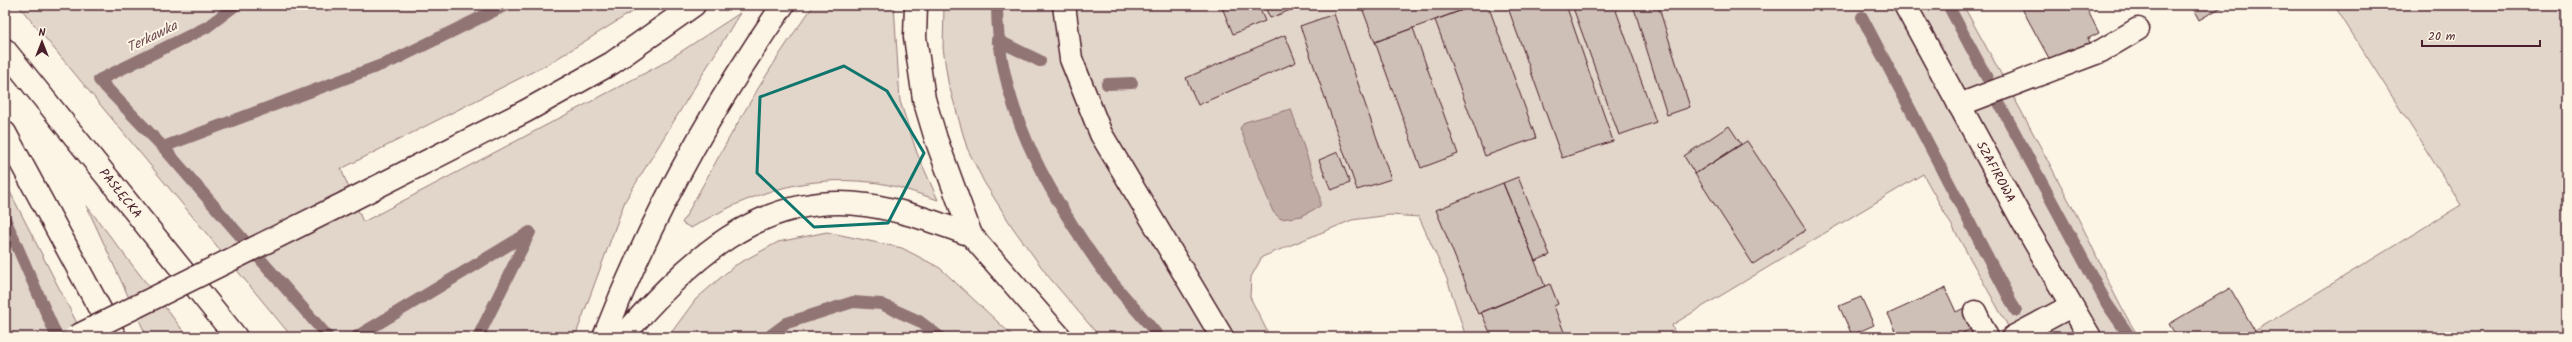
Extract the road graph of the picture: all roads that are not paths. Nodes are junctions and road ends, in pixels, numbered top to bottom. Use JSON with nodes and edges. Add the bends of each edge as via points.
{"nodes":[{"id":1,"x":694,"y":5,"type":"edge"},
{"id":2,"x":783,"y":5,"type":"edge"},
{"id":3,"x":916,"y":5,"type":"edge"},
{"id":4,"x":1064,"y":5,"type":"edge"},
{"id":5,"x":1905,"y":5,"type":"edge"},
{"id":6,"x":2138,"y":29,"type":"dead end"},
{"id":7,"x":5,"y":50,"type":"edge"},
{"id":8,"x":1959,"y":105,"type":"junction"},
{"id":9,"x":5,"y":133,"type":"edge"},
{"id":10,"x":972,"y":235,"type":"junction"},
{"id":11,"x":2071,"y":306,"type":"junction"},
{"id":12,"x":1975,"y":312,"type":"dead end"},
{"id":13,"x":75,"y":337,"type":"edge"},
{"id":14,"x":116,"y":337,"type":"edge"},
{"id":15,"x":236,"y":337,"type":"edge"},
{"id":16,"x":604,"y":337,"type":"edge"},
{"id":17,"x":622,"y":337,"type":"edge"},
{"id":18,"x":1060,"y":337,"type":"edge"},
{"id":19,"x":1222,"y":337,"type":"edge"},
{"id":20,"x":1987,"y":337,"type":"edge"},
{"id":21,"x":2013,"y":337,"type":"edge"},
{"id":22,"x":2090,"y":337,"type":"edge"}],
"edges":[{"from":1,"to":13,"type":"main road","bridge":true,"via":[[612,63],[526,111]]},
{"from":2,"to":16,"type":"main road","via":[[738,70],[679,174],[638,255]]},
{"from":3,"to":10,"type":"main road","via":[[915,37],[924,99]]},
{"from":4,"to":19,"type":"main road","via":[[1071,59],[1102,134]]},
{"from":5,"to":8,"type":"main road","name":"SZAFIROWA"},
{"from":6,"to":8,"type":"main road","via":[[2101,51]]},
{"from":7,"to":15,"type":"main road","name":"PASŁĘCKA"},
{"from":8,"to":11,"type":"main road","name":"SZAFIROWA"},
{"from":9,"to":14,"type":"main road"},
{"from":10,"to":17,"type":"main road","via":[[911,214],[865,205],[799,206],[750,224],[725,238],[685,271]]},
{"from":10,"to":18,"type":"main road"},
{"from":11,"to":21,"type":"main road"},
{"from":11,"to":22,"type":"main road","name":"SZAFIROWA"},
{"from":12,"to":20,"type":"main road"}]}
